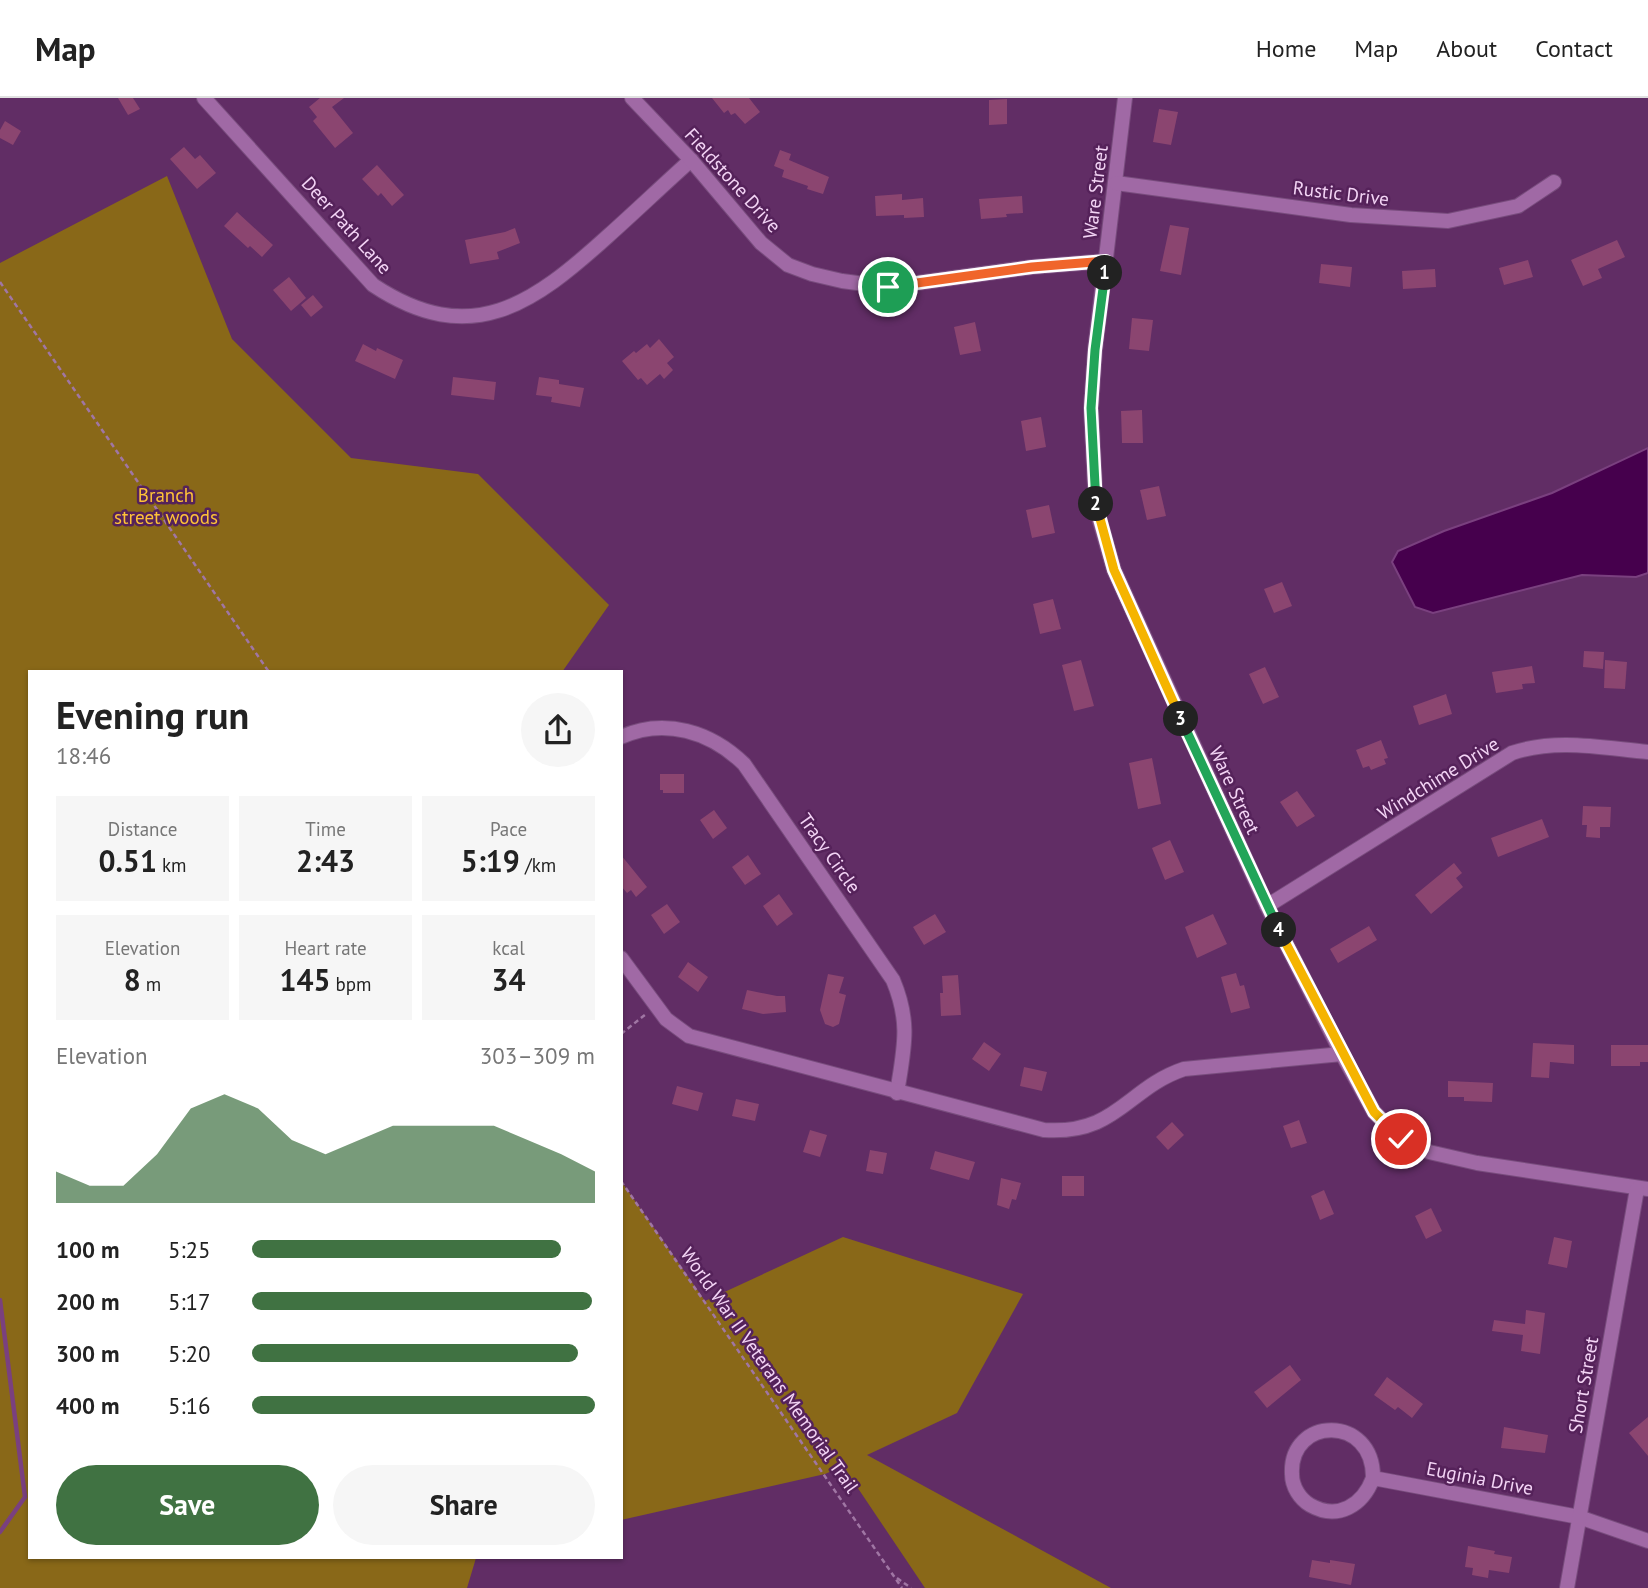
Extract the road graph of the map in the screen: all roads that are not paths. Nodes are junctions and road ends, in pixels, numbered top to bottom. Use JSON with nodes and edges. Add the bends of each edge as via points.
{"nodes":[{"id":1,"x":204,"y":98,"type":"edge"},
{"id":2,"x":632,"y":98,"type":"edge"},
{"id":3,"x":1125,"y":98,"type":"edge"},
{"id":4,"x":691,"y":160,"type":"junction"},
{"id":5,"x":1554,"y":182,"type":"dead end"},
{"id":6,"x":1116,"y":183,"type":"junction"},
{"id":7,"x":1106,"y":261,"type":"junction"},
{"id":8,"x":623,"y":736,"type":"edge"},
{"id":9,"x":1648,"y":751,"type":"edge"},
{"id":10,"x":1268,"y":906,"type":"junction"},
{"id":11,"x":623,"y":961,"type":"edge"},
{"id":12,"x":1342,"y":1054,"type":"junction"},
{"id":13,"x":897,"y":1093,"type":"junction"},
{"id":14,"x":1642,"y":1189,"type":"edge"},
{"id":15,"x":1373,"y":1478,"type":"junction"},
{"id":16,"x":1580,"y":1517,"type":"junction"},
{"id":17,"x":1648,"y":1541,"type":"edge"},
{"id":18,"x":1567,"y":1588,"type":"edge"}],
"edges":[{"from":1,"to":4,"type":"street","name":"Deer Path Lane","via":[[373,285],[395,300],[436,314],[496,313],[547,288]]},
{"from":2,"to":4,"type":"street","name":"Fieldstone Drive"},
{"from":3,"to":6,"type":"street","name":"Ware Street"},
{"from":4,"to":7,"type":"street","name":"Fieldstone Drive","via":[[761,243],[788,265],[821,276],[888,287]]},
{"from":5,"to":6,"type":"street","name":"Rustic Drive","via":[[1518,206],[1448,220],[1351,215]]},
{"from":6,"to":7,"type":"street","name":"Ware Street"},
{"from":7,"to":10,"type":"street","name":"Ware Street","via":[[1091,408],[1096,507],[1114,570]]},
{"from":8,"to":13,"type":"street","name":"Tracy Circle","via":[[654,728],[690,731],[722,745],[748,770],[893,980],[903,1002],[906,1026]]},
{"from":9,"to":10,"type":"street","name":"Windchime Drive","via":[[1557,745],[1512,753]]},
{"from":10,"to":12,"type":"street","name":"Ware Street"},
{"from":11,"to":13,"type":"street","via":[[676,1028],[704,1041]]},
{"from":12,"to":13,"type":"street","via":[[1184,1069],[1161,1079],[1105,1119],[1076,1130],[1028,1128]]},
{"from":12,"to":14,"type":"street","name":"Ware Street","via":[[1374,1112],[1401,1139],[1429,1152]]},
{"from":14,"to":16,"type":"street","name":"Short Street"},
{"from":15,"to":15,"type":"street","via":[[1370,1452],[1351,1434],[1339,1430],[1313,1434],[1295,1452],[1291,1465],[1297,1492],[1306,1503],[1326,1511],[1347,1510],[1359,1502]]},
{"from":15,"to":16,"type":"street","name":"Euginia Drive"},
{"from":16,"to":17,"type":"street","name":"Euginia Drive"},
{"from":16,"to":18,"type":"street","name":"Short Street"}]}
